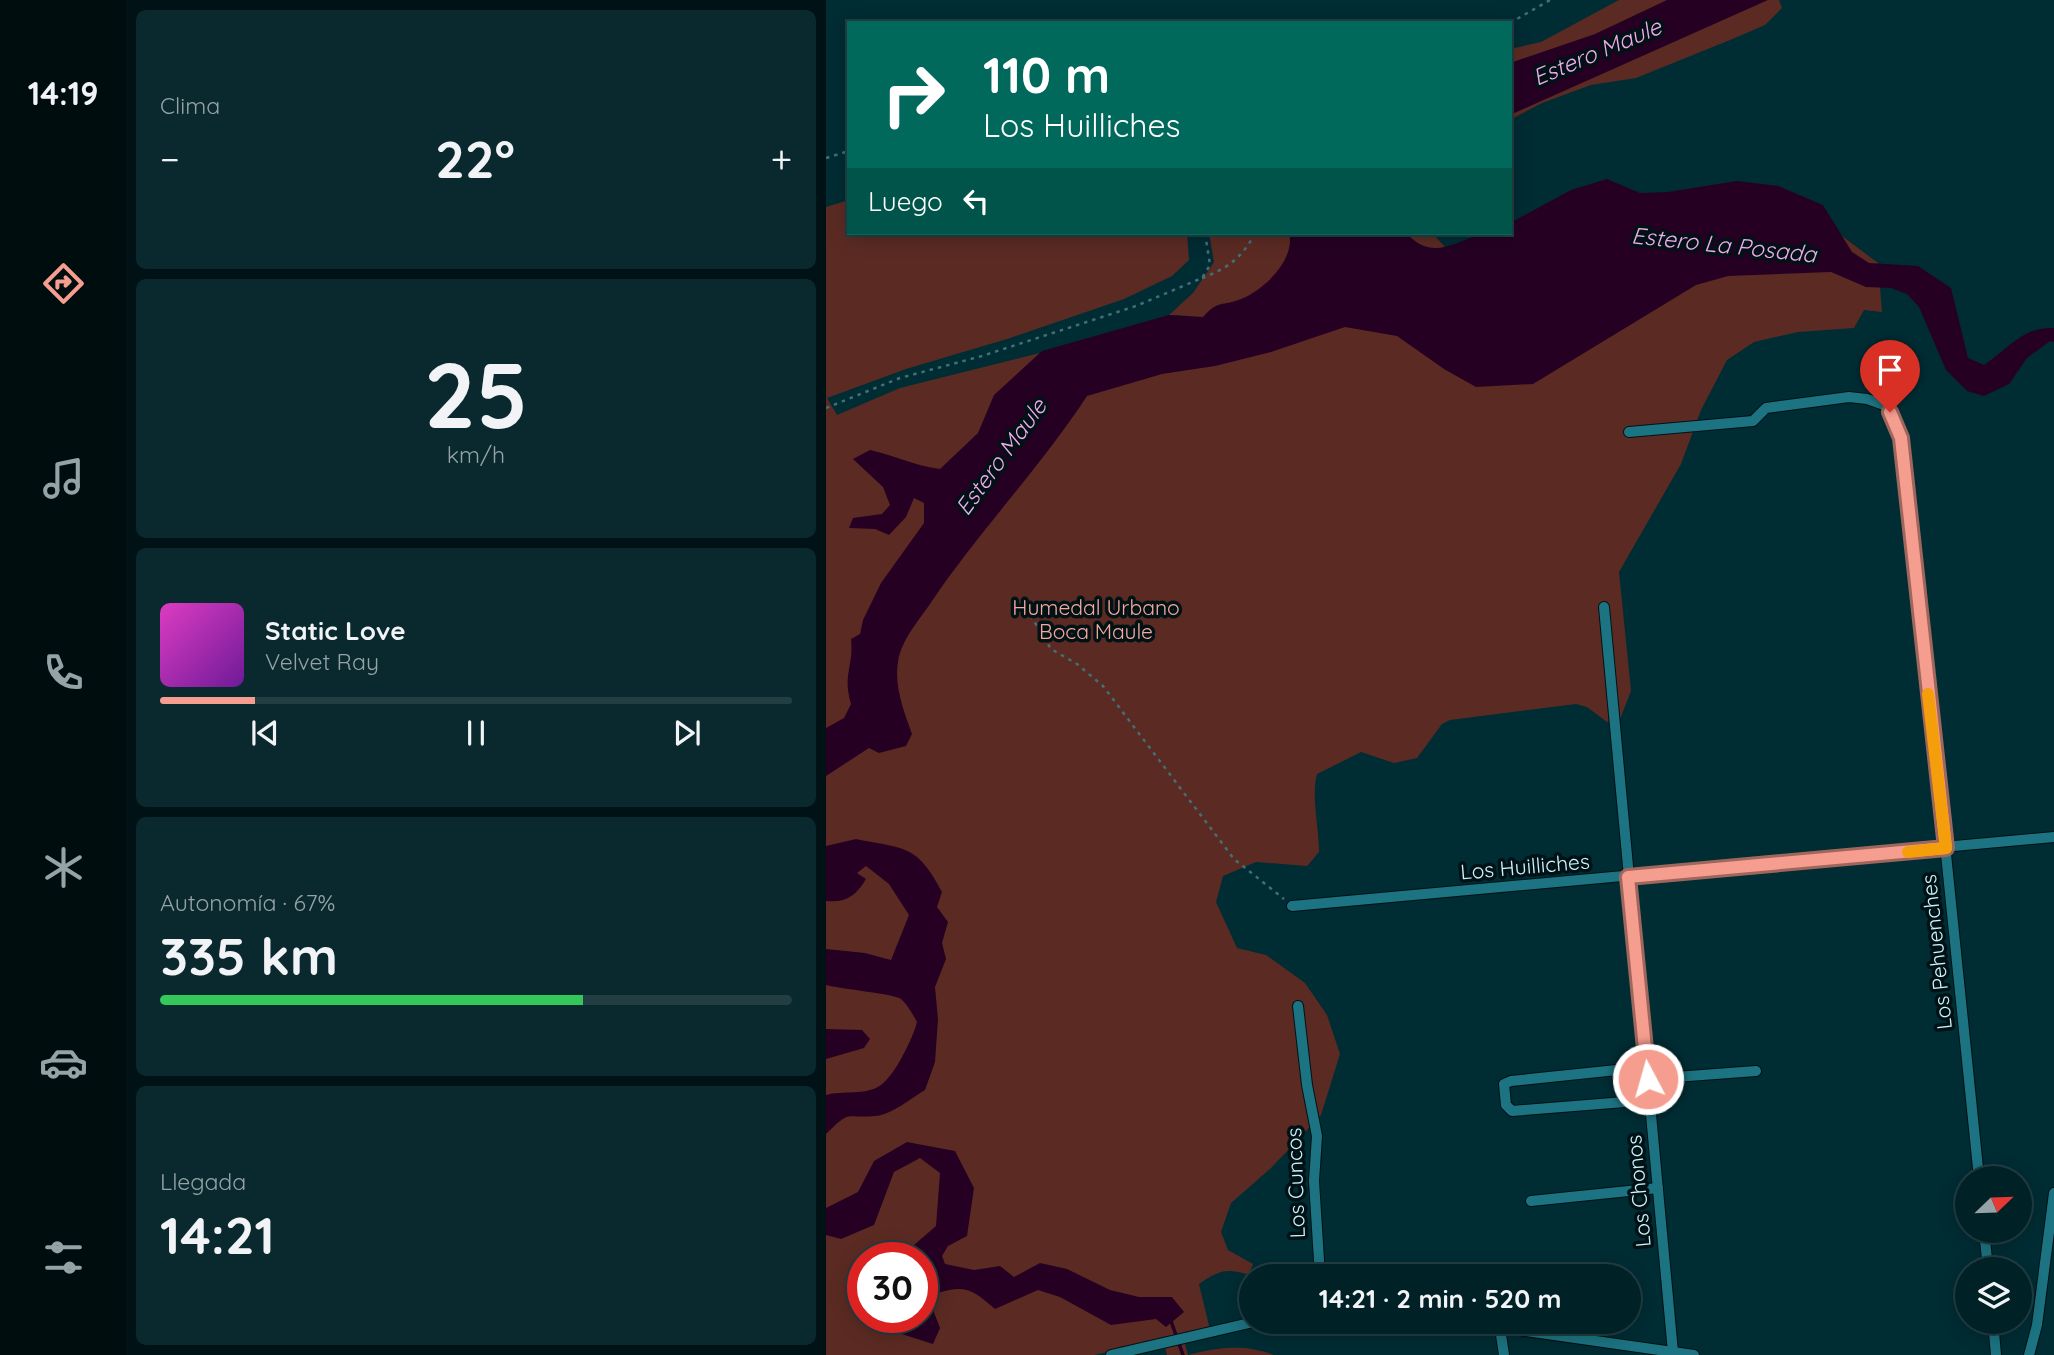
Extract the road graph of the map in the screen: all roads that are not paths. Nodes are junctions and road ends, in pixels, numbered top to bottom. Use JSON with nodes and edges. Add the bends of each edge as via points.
{"nodes":[{"id":1,"x":1629,"y":432,"type":"dead end"},
{"id":2,"x":1604,"y":607,"type":"dead end"},
{"id":3,"x":2054,"y":837,"type":"edge"},
{"id":4,"x":1946,"y":848,"type":"junction"},
{"id":5,"x":1628,"y":877,"type":"junction"},
{"id":6,"x":1292,"y":905,"type":"road end"},
{"id":7,"x":1298,"y":1006,"type":"dead end"},
{"id":8,"x":1756,"y":1071,"type":"dead end"},
{"id":9,"x":1647,"y":1073,"type":"junction"},
{"id":10,"x":1650,"y":1100,"type":"junction"},
{"id":11,"x":1978,"y":1166,"type":"edge"},
{"id":12,"x":1658,"y":1188,"type":"junction"},
{"id":13,"x":2054,"y":1193,"type":"edge"},
{"id":14,"x":1531,"y":1200,"type":"dead end"},
{"id":15,"x":1319,"y":1264,"type":"edge"},
{"id":16,"x":1239,"y":1325,"type":"edge"},
{"id":17,"x":1501,"y":1334,"type":"edge"},
{"id":18,"x":1543,"y":1334,"type":"edge"},
{"id":19,"x":1994,"y":1334,"type":"edge"},
{"id":20,"x":1673,"y":1352,"type":"junction"},
{"id":21,"x":1111,"y":1355,"type":"edge"},
{"id":22,"x":1504,"y":1355,"type":"edge"},
{"id":23,"x":1694,"y":1355,"type":"edge"},
{"id":24,"x":1996,"y":1355,"type":"edge"},
{"id":25,"x":2029,"y":1355,"type":"edge"}],
"edges":[{"from":1,"to":4,"type":"street","name":"Los Pehuenches","via":[[1753,421],[1766,408],[1849,397],[1876,401],[1890,412],[1901,438]]},
{"from":2,"to":5,"type":"street","name":"Los Chonos"},
{"from":3,"to":4,"type":"street","name":"Los Huilliches"},
{"from":4,"to":5,"type":"street","name":"Los Huilliches"},
{"from":4,"to":11,"type":"street","name":"Los Pehuenches"},
{"from":5,"to":6,"type":"street","name":"Los Huilliches"},
{"from":5,"to":9,"type":"street","name":"Los Chonos"},
{"from":7,"to":15,"type":"street","name":"Los Cuncos","via":[[1317,1136],[1314,1181]]},
{"from":8,"to":9,"type":"street"},
{"from":9,"to":10,"type":"street","name":"Los Chonos"},
{"from":9,"to":10,"type":"street","via":[[1511,1081],[1504,1084],[1506,1105],[1512,1111]]},
{"from":10,"to":12,"type":"street","name":"Los Chonos"},
{"from":12,"to":14,"type":"street"},
{"from":12,"to":20,"type":"street","name":"Los Chonos"},
{"from":13,"to":25,"type":"street"},
{"from":16,"to":21,"type":"street"},
{"from":17,"to":22,"type":"street"},
{"from":18,"to":20,"type":"street"},
{"from":19,"to":24,"type":"street"},
{"from":20,"to":23,"type":"street"}]}
